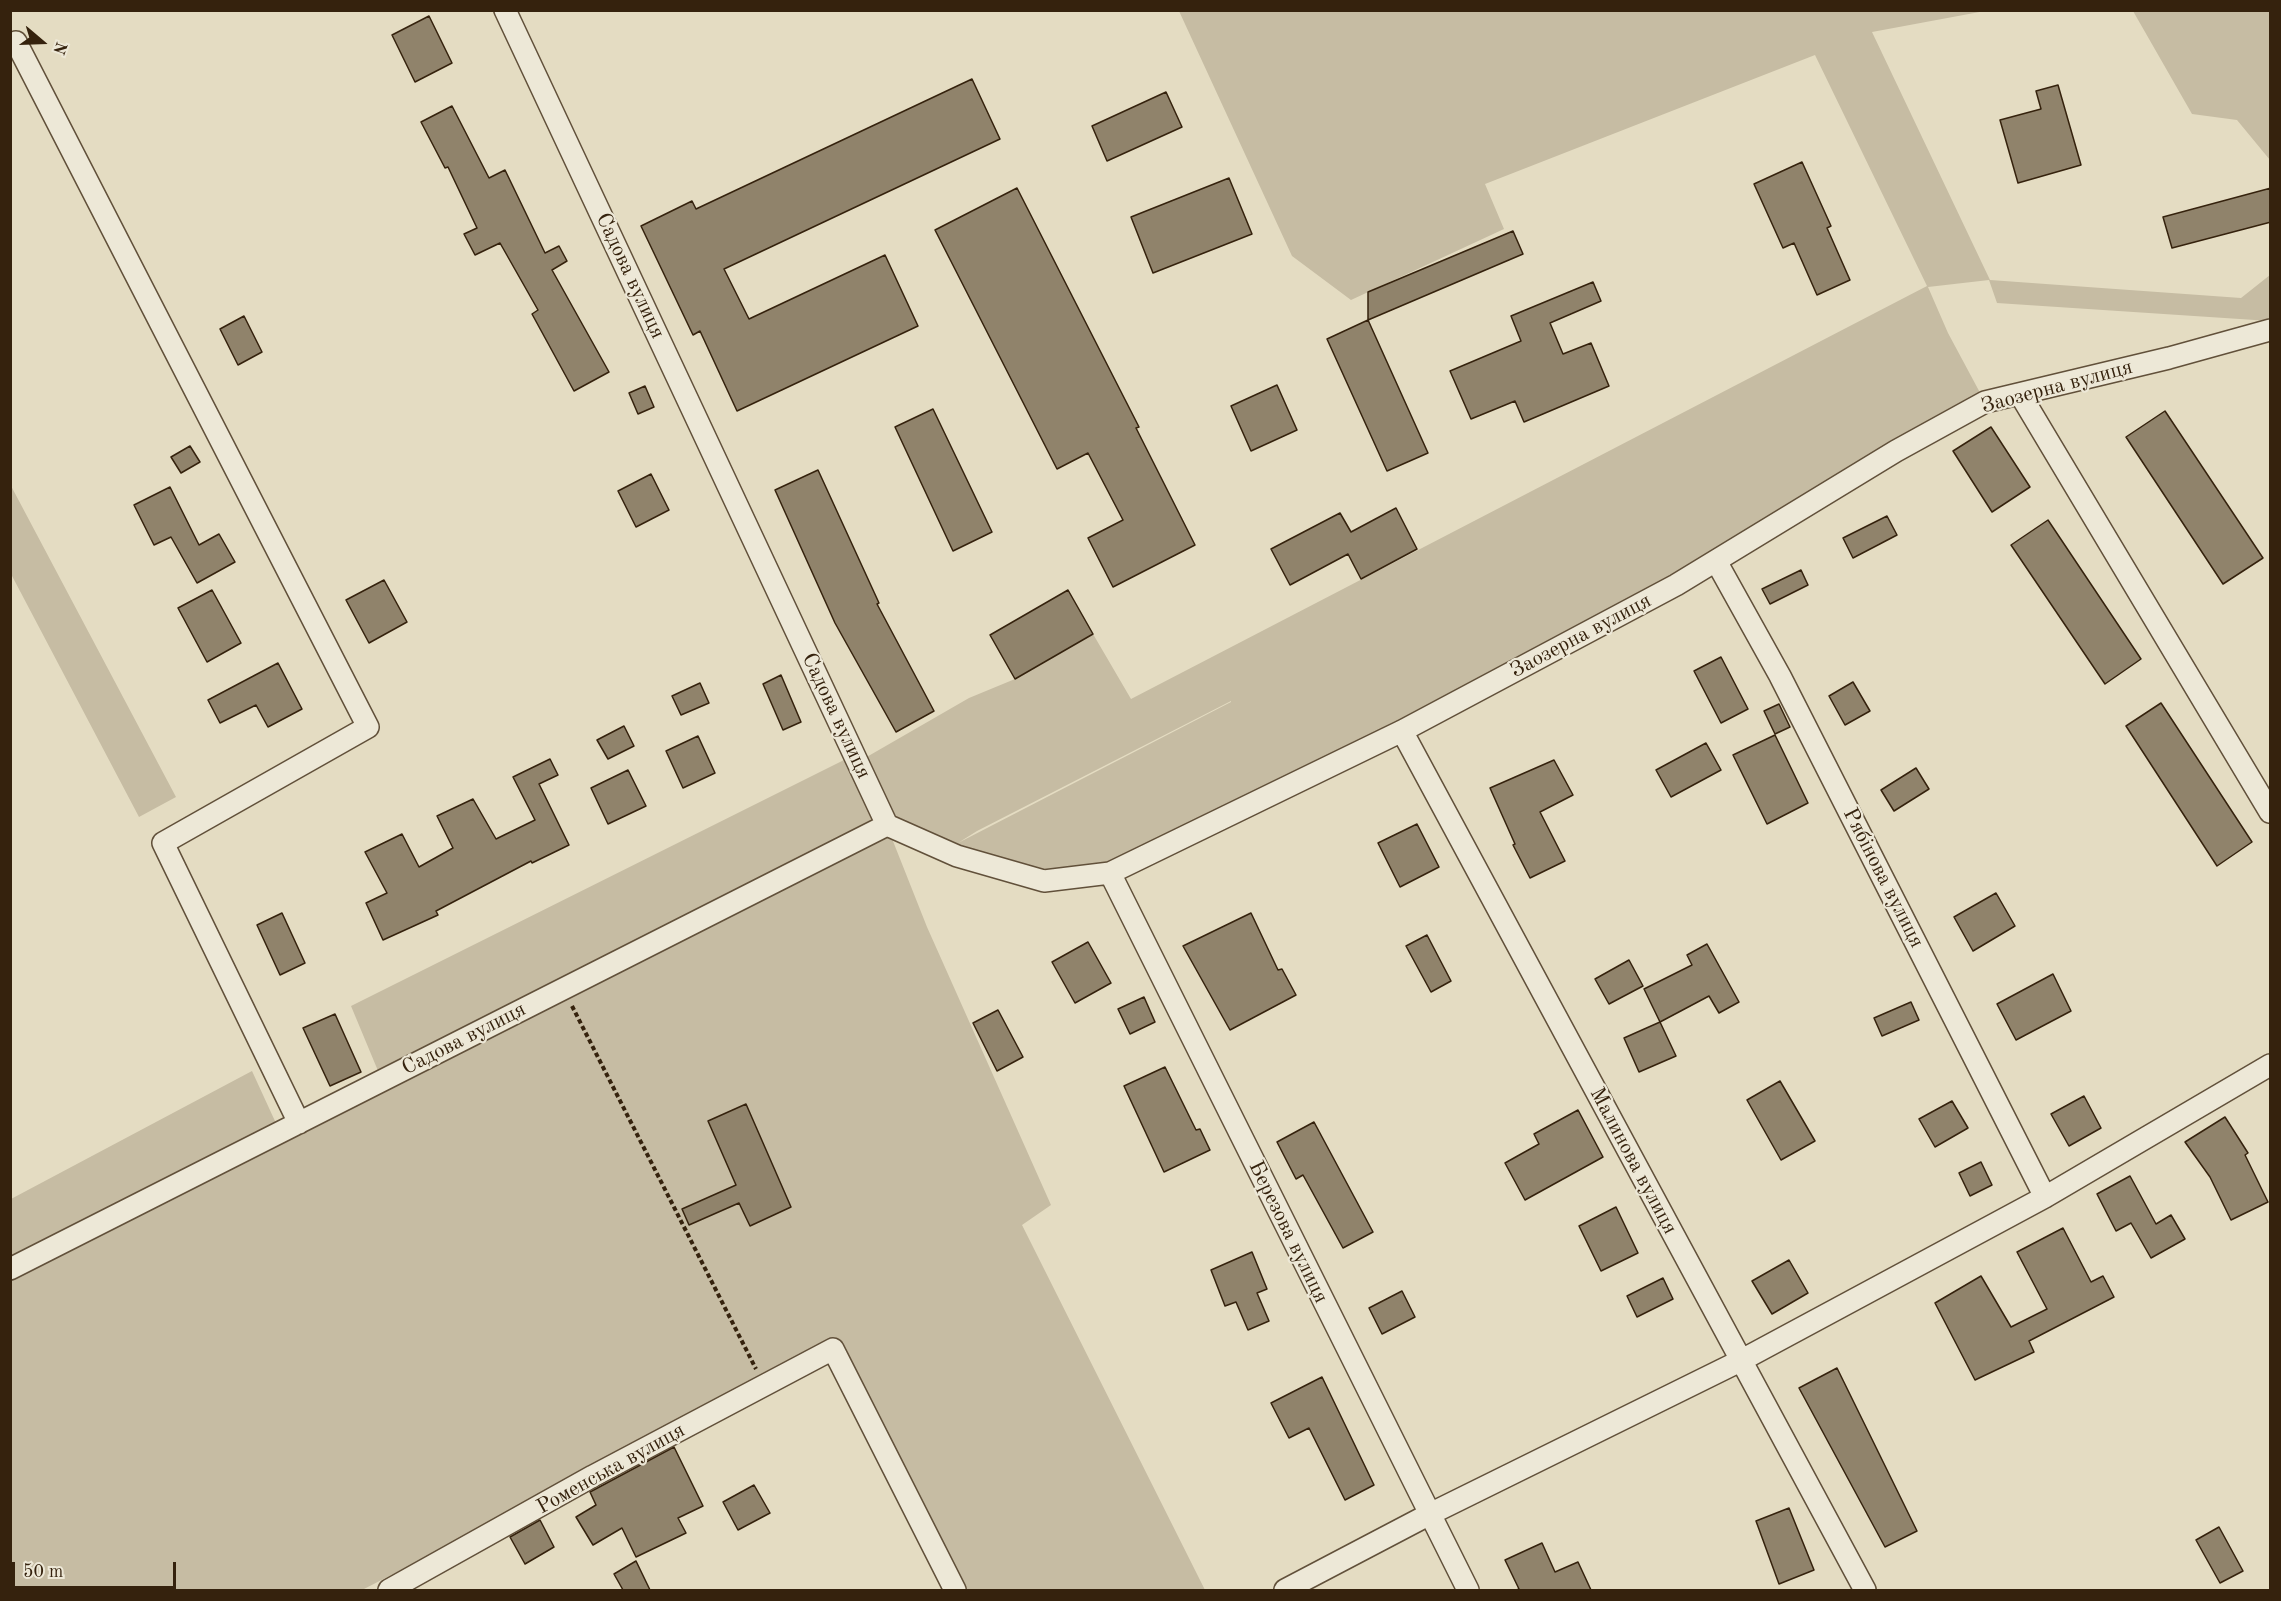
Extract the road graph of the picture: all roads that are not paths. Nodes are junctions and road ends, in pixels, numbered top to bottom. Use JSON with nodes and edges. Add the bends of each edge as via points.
{"nodes":[{"id":1,"x":506,"y":10,"type":"edge"},
{"id":2,"x":10,"y":45,"type":"edge"},
{"id":3,"x":2271,"y":330,"type":"edge"},
{"id":4,"x":2020,"y":394,"type":"junction"},
{"id":5,"x":1716,"y":561,"type":"junction"},
{"id":6,"x":1402,"y":731,"type":"junction"},
{"id":7,"x":2271,"y":812,"type":"edge"},
{"id":8,"x":887,"y":825,"type":"junction"},
{"id":9,"x":1110,"y":873,"type":"junction"},
{"id":10,"x":2271,"y":1065,"type":"edge"},
{"id":11,"x":299,"y":1123,"type":"junction"},
{"id":12,"x":2045,"y":1197,"type":"junction"},
{"id":13,"x":10,"y":1269,"type":"edge"},
{"id":14,"x":1740,"y":1361,"type":"junction"},
{"id":15,"x":1428,"y":1515,"type":"junction"},
{"id":16,"x":390,"y":1590,"type":"edge"},
{"id":17,"x":955,"y":1590,"type":"edge"},
{"id":18,"x":1285,"y":1590,"type":"edge"},
{"id":19,"x":1468,"y":1590,"type":"edge"},
{"id":20,"x":1865,"y":1590,"type":"edge"}],
"edges":[{"from":1,"to":8,"type":"street","name":"Садова вулиця"},
{"from":2,"to":11,"type":"street","via":[[16,42],[368,727],[162,843]]},
{"from":3,"to":4,"type":"street","name":"Заозерна вулиця"},
{"from":4,"to":5,"type":"street","name":"Заозерна вулиця","via":[[1985,402],[1906,445]]},
{"from":4,"to":7,"type":"street"},
{"from":5,"to":6,"type":"street","name":"Заозерна вулиця"},
{"from":5,"to":12,"type":"street","name":"Рябінова вулиця","via":[[1780,676]]},
{"from":6,"to":9,"type":"street","name":"Заозерна вулиця"},
{"from":6,"to":14,"type":"street","name":"Малинова вулиця"},
{"from":8,"to":9,"type":"street","name":"Заозерна вулиця","via":[[957,856],[1044,881]]},
{"from":8,"to":11,"type":"street","name":"Садова вулиця"},
{"from":9,"to":15,"type":"street","name":"Березова вулиця"},
{"from":10,"to":12,"type":"street"},
{"from":11,"to":13,"type":"street","name":"Садова вулиця"},
{"from":12,"to":14,"type":"street"},
{"from":14,"to":15,"type":"street"},
{"from":14,"to":20,"type":"street","name":"Малинова вулиця"},
{"from":15,"to":18,"type":"street"},
{"from":15,"to":19,"type":"street","name":"Березова вулиця"},
{"from":16,"to":17,"type":"street","name":"Роменська вулиця","via":[[593,1476],[833,1349]]}]}
